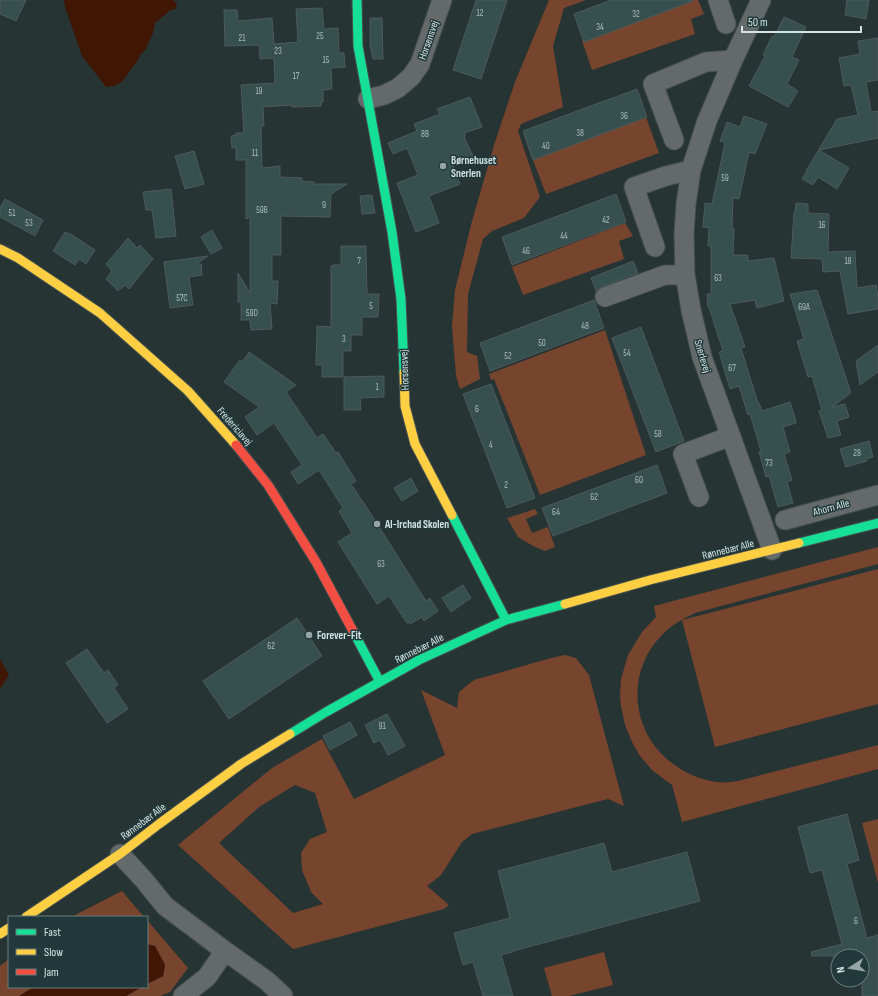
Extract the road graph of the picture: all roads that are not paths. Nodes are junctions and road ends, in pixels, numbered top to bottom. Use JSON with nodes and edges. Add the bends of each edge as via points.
{"nodes":[{"id":1,"x":357,"y":0,"type":"edge"},
{"id":2,"x":442,"y":0,"type":"edge"},
{"id":3,"x":718,"y":0,"type":"edge"},
{"id":4,"x":761,"y":0,"type":"edge"},
{"id":5,"x":726,"y":24,"type":"dead end"},
{"id":6,"x":733,"y":60,"type":"junction"},
{"id":7,"x":368,"y":99,"type":"junction"},
{"id":8,"x":674,"y":140,"type":"dead end"},
{"id":9,"x":691,"y":170,"type":"junction"},
{"id":10,"x":655,"y":247,"type":"dead end"},
{"id":11,"x":0,"y":249,"type":"edge"},
{"id":12,"x":685,"y":274,"type":"junction"},
{"id":13,"x":605,"y":298,"type":"dead end"},
{"id":14,"x":731,"y":436,"type":"junction"},
{"id":15,"x":878,"y":495,"type":"edge"},
{"id":16,"x":699,"y":497,"type":"dead end"},
{"id":17,"x":785,"y":520,"type":"dead end"},
{"id":18,"x":878,"y":523,"type":"edge"},
{"id":19,"x":772,"y":550,"type":"junction"},
{"id":20,"x":506,"y":620,"type":"junction"},
{"id":21,"x":380,"y":682,"type":"junction"},
{"id":22,"x":120,"y":854,"type":"junction"},
{"id":23,"x":27,"y":916,"type":"edge"},
{"id":24,"x":225,"y":951,"type":"junction"},
{"id":25,"x":183,"y":996,"type":"edge"},
{"id":26,"x":284,"y":996,"type":"edge"}],
"edges":[{"from":1,"to":7,"type":"street","name":"Horsensvej","via":[[358,46]]},
{"from":2,"to":7,"type":"street","name":"Horsensvej","via":[[420,64],[411,77],[389,93]]},
{"from":3,"to":5,"type":"street"},
{"from":4,"to":6,"type":"street","name":"Snerlevej"},
{"from":6,"to":8,"type":"street","via":[[706,62],[653,84]]},
{"from":6,"to":9,"type":"street","name":"Snerlevej","via":[[707,121]]},
{"from":7,"to":20,"type":"street","name":"Horsensvej","via":[[392,232],[401,299],[405,406],[415,444]]},
{"from":9,"to":10,"type":"street","via":[[634,187]]},
{"from":9,"to":12,"type":"street","name":"Snerlevej","via":[[684,234]]},
{"from":11,"to":21,"type":"street","name":"Fredericiavej","via":[[18,258],[100,313],[188,391],[232,439],[268,485],[316,562]]},
{"from":12,"to":13,"type":"street","via":[[665,275]]},
{"from":12,"to":14,"type":"street","name":"Snerlevej","via":[[702,358]]},
{"from":14,"to":16,"type":"street","via":[[683,454]]},
{"from":14,"to":19,"type":"street","name":"Snerlevej"},
{"from":15,"to":17,"type":"street","name":"Ahorn Alle"},
{"from":18,"to":19,"type":"street","name":"Rønnebær Alle"},
{"from":19,"to":20,"type":"street","name":"Rønnebær Alle","via":[[650,580]]},
{"from":20,"to":21,"type":"street","name":"Rønnebær Alle","via":[[419,660]]},
{"from":21,"to":22,"type":"street","name":"Rønnebær Alle","via":[[241,764]]},
{"from":22,"to":23,"type":"street","name":"Rønnebær Alle"},
{"from":22,"to":24,"type":"street","via":[[166,906]]},
{"from":24,"to":25,"type":"street","via":[[207,977]]},
{"from":24,"to":26,"type":"street"}]}
